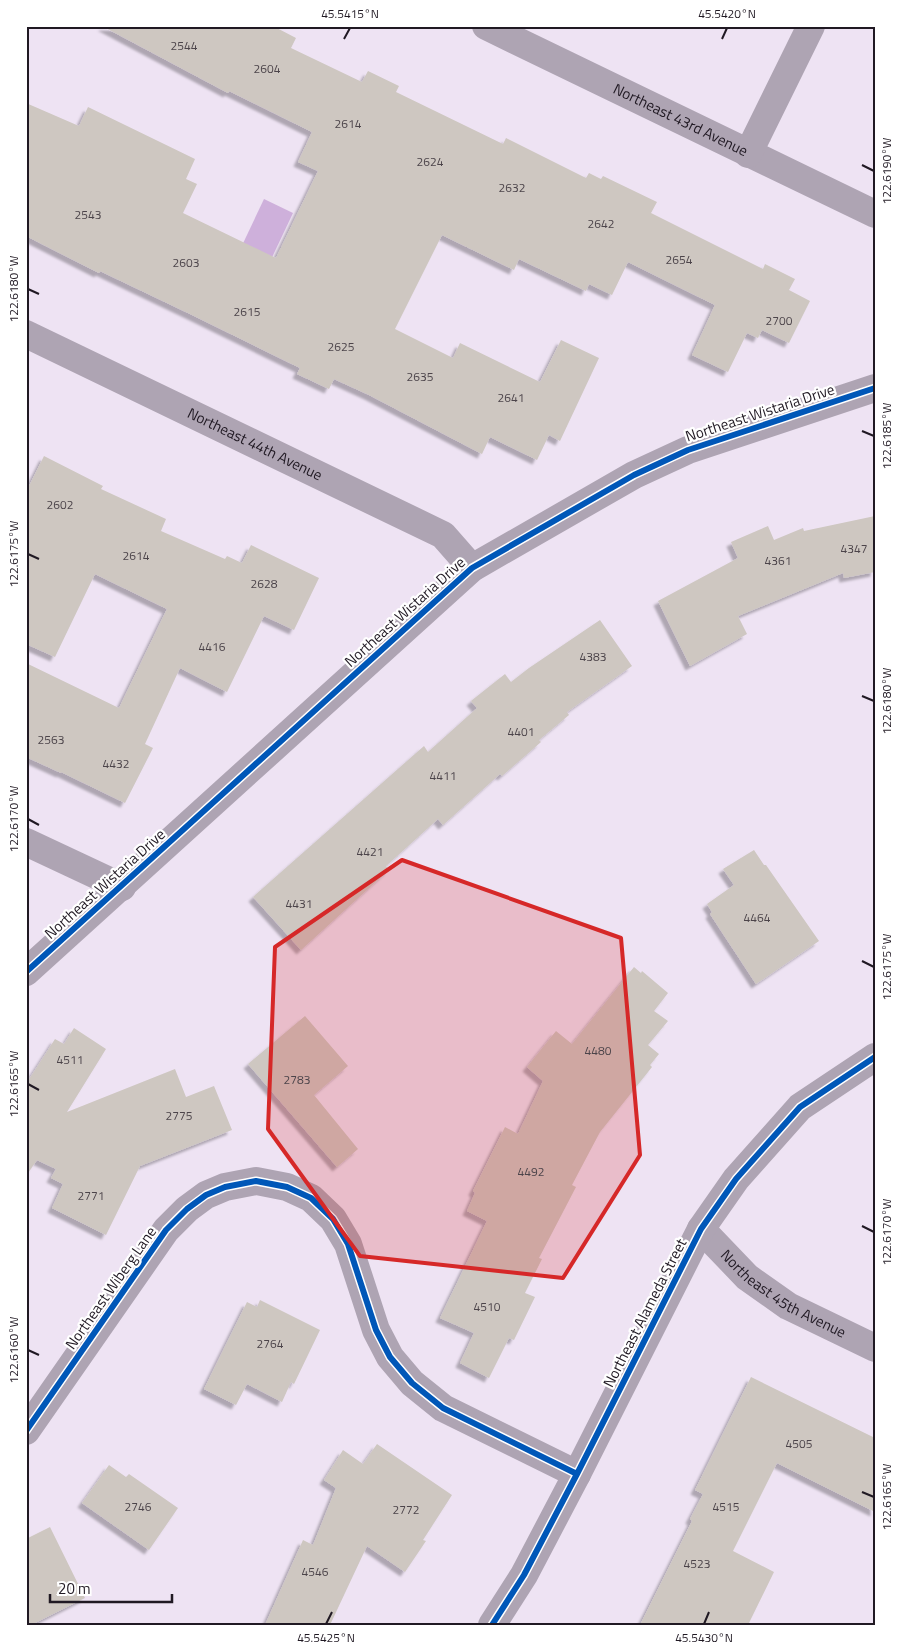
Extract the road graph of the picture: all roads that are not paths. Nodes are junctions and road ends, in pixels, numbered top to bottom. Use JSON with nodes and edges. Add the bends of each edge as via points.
{"nodes":[{"id":1,"x":486,"y":26,"type":"edge"},
{"id":2,"x":811,"y":26,"type":"edge"},
{"id":3,"x":748,"y":154,"type":"junction"},
{"id":4,"x":875,"y":214,"type":"edge"},
{"id":5,"x":26,"y":334,"type":"edge"},
{"id":6,"x":875,"y":388,"type":"edge"},
{"id":7,"x":472,"y":568,"type":"junction"},
{"id":8,"x":26,"y":842,"type":"edge"},
{"id":9,"x":122,"y":887,"type":"junction"},
{"id":10,"x":26,"y":972,"type":"edge"},
{"id":11,"x":875,"y":1057,"type":"edge"},
{"id":12,"x":701,"y":1230,"type":"junction"},
{"id":13,"x":875,"y":1348,"type":"edge"},
{"id":14,"x":26,"y":1431,"type":"edge"},
{"id":15,"x":578,"y":1474,"type":"junction"},
{"id":16,"x":492,"y":1625,"type":"edge"}],
"edges":[{"from":1,"to":3,"type":"street","name":"Northeast 43rd Avenue"},
{"from":2,"to":3,"type":"street"},
{"from":3,"to":4,"type":"street","name":"Northeast 43rd Avenue"},
{"from":5,"to":7,"type":"street","name":"Northeast 44th Avenue","via":[[443,535]]},
{"from":6,"to":7,"type":"street","name":"Northeast Wistaria Drive","via":[[688,450],[634,474]]},
{"from":7,"to":9,"type":"street","name":"Northeast Wistaria Drive"},
{"from":8,"to":9,"type":"street"},
{"from":9,"to":10,"type":"street","name":"Northeast Wistaria Drive"},
{"from":11,"to":12,"type":"street","name":"Northeast Alameda Street","via":[[800,1106],[736,1179]]},
{"from":12,"to":13,"type":"street","name":"Northeast 45th Avenue","via":[[747,1277],[788,1306]]},
{"from":12,"to":15,"type":"street","name":"Northeast Alameda Street"},
{"from":14,"to":15,"type":"street","name":"Northeast Wiberg Lane","via":[[166,1230],[186,1209],[206,1195],[225,1187],[256,1182],[287,1187],[310,1198],[333,1219],[348,1244],[376,1330],[390,1357],[412,1383],[443,1408]]},
{"from":15,"to":16,"type":"street","name":"Northeast Alameda Street","via":[[524,1575]]}]}
